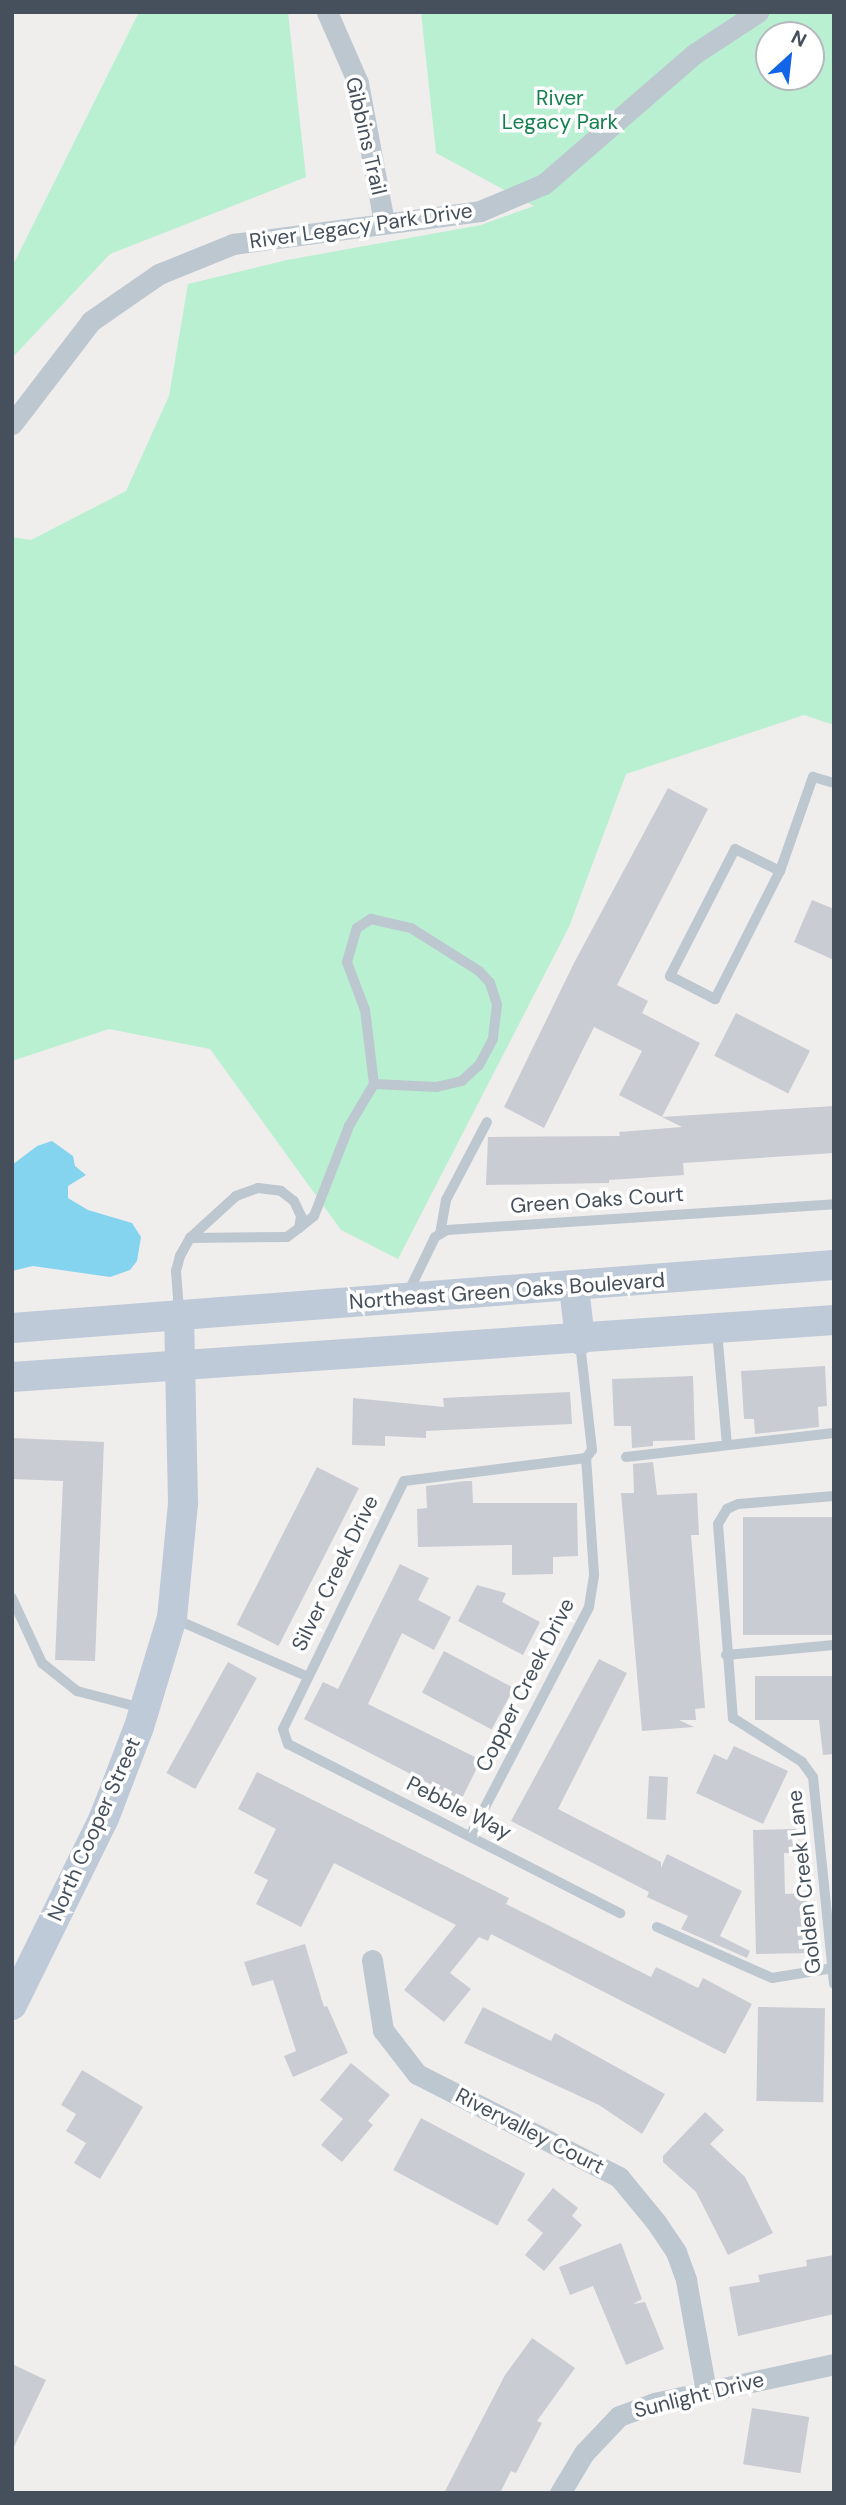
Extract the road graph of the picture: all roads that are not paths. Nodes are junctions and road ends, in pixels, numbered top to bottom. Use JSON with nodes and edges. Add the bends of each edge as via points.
{"nodes":[{"id":1,"x":327,"y":12,"type":"edge"},
{"id":2,"x":758,"y":12,"type":"edge"},
{"id":3,"x":384,"y":222,"type":"junction"},
{"id":4,"x":12,"y":424,"type":"edge"},
{"id":5,"x":834,"y":783,"type":"edge"},
{"id":6,"x":780,"y":871,"type":"junction"},
{"id":7,"x":374,"y":1084,"type":"junction"},
{"id":8,"x":487,"y":1122,"type":"dead end"},
{"id":9,"x":834,"y":1204,"type":"edge"},
{"id":10,"x":299,"y":1228,"type":"junction"},
{"id":11,"x":440,"y":1234,"type":"junction"},
{"id":12,"x":190,"y":1238,"type":"junction"},
{"id":13,"x":834,"y":1265,"type":"edge"},
{"id":14,"x":574,"y":1287,"type":"junction"},
{"id":15,"x":404,"y":1301,"type":"junction"},
{"id":16,"x":179,"y":1314,"type":"junction"},
{"id":17,"x":834,"y":1320,"type":"edge"},
{"id":18,"x":12,"y":1328,"type":"edge"},
{"id":19,"x":718,"y":1331,"type":"junction"},
{"id":20,"x":580,"y":1340,"type":"junction"},
{"id":21,"x":180,"y":1364,"type":"junction"},
{"id":22,"x":12,"y":1377,"type":"edge"},
{"id":23,"x":834,"y":1433,"type":"edge"},
{"id":24,"x":727,"y":1445,"type":"junction"},
{"id":25,"x":626,"y":1457,"type":"dead end"},
{"id":26,"x":586,"y":1458,"type":"junction"},
{"id":27,"x":834,"y":1496,"type":"edge"},
{"id":28,"x":12,"y":1598,"type":"edge"},
{"id":29,"x":173,"y":1618,"type":"junction"},
{"id":30,"x":834,"y":1645,"type":"edge"},
{"id":31,"x":726,"y":1655,"type":"junction"},
{"id":32,"x":306,"y":1676,"type":"junction"},
{"id":33,"x":145,"y":1709,"type":"junction"},
{"id":34,"x":284,"y":1735,"type":"joint"},
{"id":35,"x":471,"y":1834,"type":"junction"},
{"id":36,"x":620,"y":1913,"type":"dead end"},
{"id":37,"x":657,"y":1927,"type":"dead end"},
{"id":38,"x":372,"y":1960,"type":"dead end"},
{"id":39,"x":833,"y":1968,"type":"edge"},
{"id":40,"x":834,"y":1984,"type":"edge"},
{"id":41,"x":12,"y":2005,"type":"edge"},
{"id":42,"x":834,"y":2364,"type":"edge"},
{"id":43,"x":706,"y":2391,"type":"junction"},
{"id":44,"x":560,"y":2493,"type":"edge"}],
"edges":[{"from":1,"to":3,"type":"street","name":"Gibbins Trail","via":[[358,83]]},
{"from":2,"to":3,"type":"street","name":"River Legacy Park Drive","via":[[694,54],[544,184],[480,211]]},
{"from":3,"to":4,"type":"street","name":"River Legacy Park Drive","via":[[233,244],[159,274],[91,321]]},
{"from":5,"to":6,"type":"lane","via":[[813,777]]},
{"from":6,"to":6,"type":"lane","via":[[715,999],[670,976],[735,849]]},
{"from":7,"to":7,"type":"lane","via":[[437,1087],[462,1081],[479,1065],[493,1039],[498,1005],[491,984],[479,971],[411,928],[371,919],[357,928],[347,962],[365,1010]]},
{"from":7,"to":10,"type":"lane","via":[[349,1126],[314,1216]]},
{"from":8,"to":11,"type":"lane","via":[[446,1200]]},
{"from":9,"to":11,"type":"lane","name":"Green Oaks Court","via":[[453,1228]]},
{"from":10,"to":12,"type":"lane","via":[[287,1237]]},
{"from":10,"to":12,"type":"lane","via":[[301,1216],[294,1201],[281,1191],[258,1188],[236,1196]]},
{"from":11,"to":15,"type":"lane"},
{"from":12,"to":16,"type":"lane","via":[[176,1271]]},
{"from":13,"to":14,"type":"main road","name":"Northeast Green Oaks Boulevard"},
{"from":14,"to":15,"type":"main road","name":"Northeast Green Oaks Boulevard"},
{"from":14,"to":20,"type":"main road"},
{"from":15,"to":16,"type":"main road","name":"Northeast Green Oaks Boulevard"},
{"from":16,"to":18,"type":"main road","name":"Northeast Green Oaks Boulevard"},
{"from":16,"to":21,"type":"main road","name":"North Cooper Street"},
{"from":17,"to":19,"type":"main road"},
{"from":19,"to":20,"type":"main road"},
{"from":19,"to":24,"type":"lane"},
{"from":20,"to":21,"type":"main road"},
{"from":20,"to":26,"type":"lane","name":"Copper Creek Drive","via":[[592,1450]]},
{"from":21,"to":22,"type":"main road"},
{"from":21,"to":29,"type":"main road","name":"North Cooper Street","via":[[183,1503]]},
{"from":23,"to":24,"type":"lane"},
{"from":24,"to":25,"type":"lane"},
{"from":26,"to":32,"type":"lane","name":"Silver Creek Drive","via":[[404,1481]]},
{"from":26,"to":35,"type":"lane","name":"Copper Creek Drive","via":[[594,1574],[589,1607]]},
{"from":27,"to":31,"type":"lane","name":"Golden Creek Lane","via":[[754,1502],[727,1509],[718,1524]]},
{"from":28,"to":33,"type":"lane","via":[[42,1663],[78,1691]]},
{"from":29,"to":32,"type":"lane"},
{"from":29,"to":33,"type":"main road","name":"North Cooper Street"},
{"from":30,"to":31,"type":"lane"},
{"from":31,"to":39,"type":"lane","name":"Golden Creek Lane","via":[[733,1718],[802,1762],[813,1777]]},
{"from":32,"to":34,"type":"lane","name":"Silver Creek Drive","via":[[285,1719]]},
{"from":33,"to":41,"type":"main road","name":"North Cooper Street","via":[[104,1818]]},
{"from":34,"to":35,"type":"lane","name":"Pebble Way","via":[[288,1744]]},
{"from":35,"to":36,"type":"lane","name":"Pebble Way"},
{"from":37,"to":39,"type":"lane","via":[[772,1978]]},
{"from":38,"to":43,"type":"street","name":"Rivervalley Court","via":[[383,2030],[417,2074],[619,2177],[656,2222],[676,2252],[686,2280]]},
{"from":39,"to":40,"type":"lane","name":"Golden Creek Lane"},
{"from":42,"to":43,"type":"street","name":"Sunlight Drive"},
{"from":43,"to":44,"type":"street","name":"Sunlight Drive","via":[[619,2416],[584,2453]]}]}
